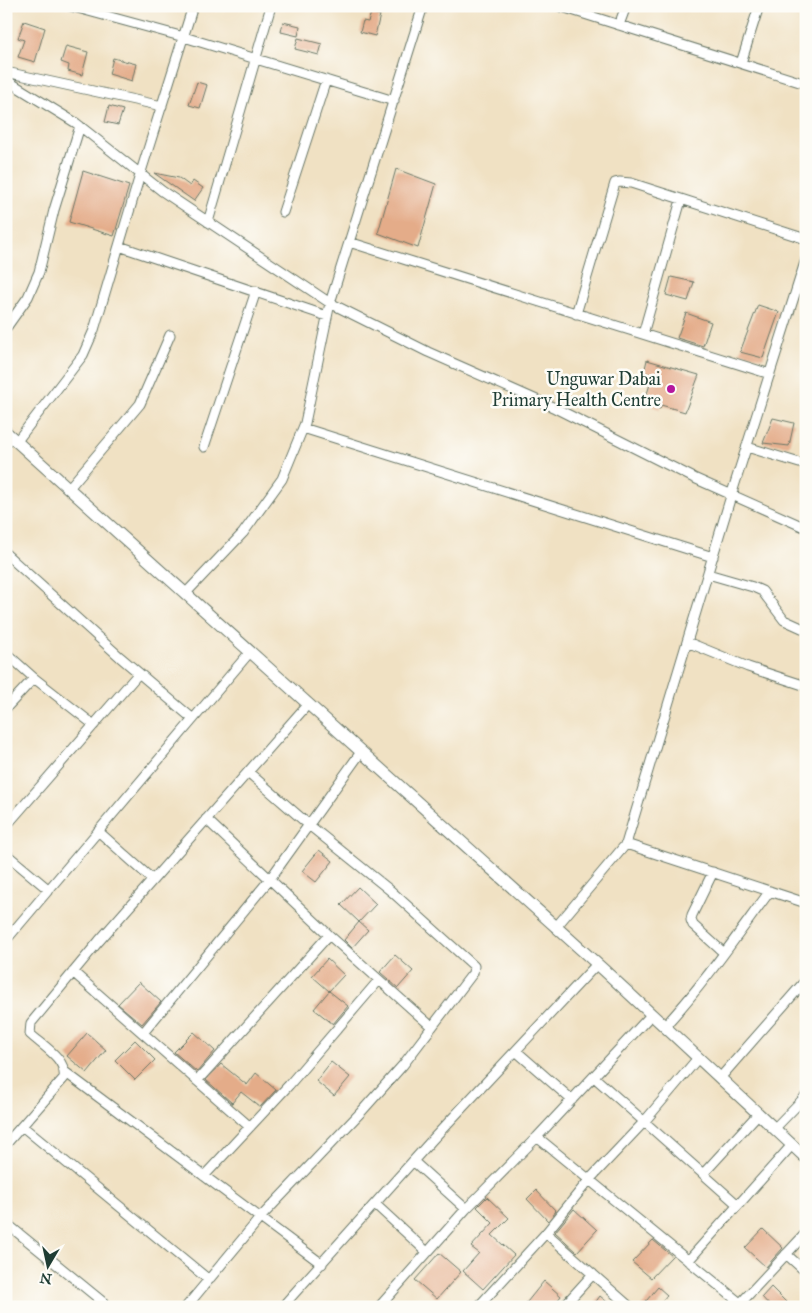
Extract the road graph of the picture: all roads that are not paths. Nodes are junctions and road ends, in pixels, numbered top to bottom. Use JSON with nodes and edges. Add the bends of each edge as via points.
{"nodes":[{"id":1,"x":70,"y":6,"type":"edge"},
{"id":2,"x":193,"y":6,"type":"edge"},
{"id":3,"x":271,"y":6,"type":"edge"},
{"id":4,"x":424,"y":6,"type":"edge"},
{"id":5,"x":559,"y":6,"type":"edge"},
{"id":6,"x":626,"y":6,"type":"edge"},
{"id":7,"x":759,"y":6,"type":"edge"},
{"id":8,"x":619,"y":25,"type":"junction"},
{"id":9,"x":184,"y":37,"type":"junction"},
{"id":10,"x":256,"y":59,"type":"junction"},
{"id":11,"x":740,"y":63,"type":"junction"},
{"id":12,"x":6,"y":72,"type":"edge"},
{"id":13,"x":6,"y":80,"type":"edge"},
{"id":14,"x":326,"y":80,"type":"junction"},
{"id":15,"x":806,"y":84,"type":"edge"},
{"id":16,"x":394,"y":101,"type":"junction"},
{"id":17,"x":162,"y":106,"type":"junction"},
{"id":18,"x":80,"y":126,"type":"junction"},
{"id":19,"x":140,"y":174,"type":"junction"},
{"id":20,"x":681,"y":200,"type":"junction"},
{"id":21,"x":283,"y":212,"type":"dead end"},
{"id":22,"x":208,"y":222,"type":"junction"},
{"id":23,"x":806,"y":239,"type":"edge"},
{"id":24,"x":349,"y":242,"type":"junction"},
{"id":25,"x":119,"y":246,"type":"junction"},
{"id":26,"x":806,"y":259,"type":"edge"},
{"id":27,"x":256,"y":291,"type":"junction"},
{"id":28,"x":330,"y":303,"type":"junction"},
{"id":29,"x":576,"y":314,"type":"junction"},
{"id":30,"x":327,"y":316,"type":"junction"},
{"id":31,"x":6,"y":328,"type":"edge"},
{"id":32,"x":643,"y":334,"type":"junction"},
{"id":33,"x":170,"y":335,"type":"dead end"},
{"id":34,"x":770,"y":374,"type":"junction"},
{"id":35,"x":303,"y":428,"type":"junction"},
{"id":36,"x":6,"y":432,"type":"edge"},
{"id":37,"x":17,"y":441,"type":"junction"},
{"id":38,"x":204,"y":447,"type":"dead end"},
{"id":39,"x":747,"y":447,"type":"junction"},
{"id":40,"x":806,"y":464,"type":"edge"},
{"id":41,"x":69,"y":488,"type":"junction"},
{"id":42,"x":732,"y":496,"type":"junction"},
{"id":43,"x":806,"y":528,"type":"edge"},
{"id":44,"x":6,"y":554,"type":"edge"},
{"id":45,"x":713,"y":557,"type":"junction"},
{"id":46,"x":708,"y":574,"type":"junction"},
{"id":47,"x":185,"y":594,"type":"junction"},
{"id":48,"x":806,"y":630,"type":"edge"},
{"id":49,"x":687,"y":642,"type":"junction"},
{"id":50,"x":250,"y":652,"type":"junction"},
{"id":51,"x":6,"y":653,"type":"edge"},
{"id":52,"x":139,"y":673,"type":"junction"},
{"id":53,"x":34,"y":678,"type":"junction"},
{"id":54,"x":806,"y":686,"type":"edge"},
{"id":55,"x":308,"y":704,"type":"junction"},
{"id":56,"x":6,"y":708,"type":"edge"},
{"id":57,"x":193,"y":719,"type":"junction"},
{"id":58,"x":94,"y":725,"type":"junction"},
{"id":59,"x":361,"y":752,"type":"junction"},
{"id":60,"x":248,"y":772,"type":"junction"},
{"id":61,"x":206,"y":819,"type":"junction"},
{"id":62,"x":309,"y":824,"type":"junction"},
{"id":63,"x":6,"y":826,"type":"edge"},
{"id":64,"x":98,"y":831,"type":"junction"},
{"id":65,"x":626,"y":844,"type":"junction"},
{"id":66,"x":6,"y":854,"type":"edge"},
{"id":67,"x":713,"y":872,"type":"junction"},
{"id":68,"x":270,"y":879,"type":"junction"},
{"id":69,"x":153,"y":880,"type":"junction"},
{"id":70,"x":49,"y":890,"type":"junction"},
{"id":71,"x":770,"y":891,"type":"junction"},
{"id":72,"x":806,"y":903,"type":"edge"},
{"id":73,"x":556,"y":927,"type":"junction"},
{"id":74,"x":329,"y":935,"type":"junction"},
{"id":75,"x":6,"y":940,"type":"edge"},
{"id":76,"x":724,"y":953,"type":"junction"},
{"id":77,"x":597,"y":964,"type":"junction"},
{"id":78,"x":73,"y":972,"type":"junction"},
{"id":79,"x":379,"y":980,"type":"junction"},
{"id":80,"x":806,"y":980,"type":"edge"},
{"id":81,"x":651,"y":1015,"type":"junction"},
{"id":82,"x":432,"y":1027,"type":"junction"},
{"id":83,"x":664,"y":1027,"type":"junction"},
{"id":84,"x":142,"y":1033,"type":"junction"},
{"id":85,"x":516,"y":1051,"type":"junction"},
{"id":86,"x":698,"y":1058,"type":"junction"},
{"id":87,"x":65,"y":1072,"type":"junction"},
{"id":88,"x":594,"y":1077,"type":"junction"},
{"id":89,"x":720,"y":1078,"type":"junction"},
{"id":90,"x":198,"y":1081,"type":"junction"},
{"id":91,"x":806,"y":1096,"type":"edge"},
{"id":92,"x":572,"y":1100,"type":"junction"},
{"id":93,"x":758,"y":1114,"type":"junction"},
{"id":94,"x":644,"y":1122,"type":"junction"},
{"id":95,"x":22,"y":1126,"type":"junction"},
{"id":96,"x":250,"y":1127,"type":"junction"},
{"id":97,"x":774,"y":1129,"type":"junction"},
{"id":98,"x":537,"y":1137,"type":"junction"},
{"id":99,"x":6,"y":1144,"type":"edge"},
{"id":100,"x":792,"y":1145,"type":"junction"},
{"id":101,"x":806,"y":1158,"type":"edge"},
{"id":102,"x":413,"y":1161,"type":"junction"},
{"id":103,"x":703,"y":1174,"type":"junction"},
{"id":104,"x":204,"y":1176,"type":"junction"},
{"id":105,"x":589,"y":1180,"type":"junction"},
{"id":106,"x":375,"y":1204,"type":"junction"},
{"id":107,"x":738,"y":1205,"type":"junction"},
{"id":108,"x":466,"y":1209,"type":"junction"},
{"id":109,"x":260,"y":1218,"type":"junction"},
{"id":110,"x":6,"y":1223,"type":"edge"},
{"id":111,"x":546,"y":1233,"type":"junction"},
{"id":112,"x":806,"y":1233,"type":"edge"},
{"id":113,"x":427,"y":1252,"type":"junction"},
{"id":114,"x":786,"y":1254,"type":"junction"},
{"id":115,"x":688,"y":1261,"type":"junction"},
{"id":116,"x":322,"y":1264,"type":"junction"},
{"id":117,"x":806,"y":1272,"type":"edge"},
{"id":118,"x":593,"y":1274,"type":"junction"},
{"id":119,"x":209,"y":1280,"type":"junction"},
{"id":120,"x":738,"y":1305,"type":"edge"},
{"id":121,"x":108,"y":1307,"type":"edge"},
{"id":122,"x":186,"y":1307,"type":"edge"},
{"id":123,"x":282,"y":1307,"type":"edge"},
{"id":124,"x":379,"y":1307,"type":"edge"},
{"id":125,"x":478,"y":1307,"type":"edge"},
{"id":126,"x":563,"y":1307,"type":"edge"},
{"id":127,"x":630,"y":1307,"type":"edge"}],
"edges":[{"from":1,"to":9,"type":"street"},
{"from":2,"to":9,"type":"street"},
{"from":3,"to":10,"type":"street"},
{"from":4,"to":16,"type":"street"},
{"from":5,"to":8,"type":"street"},
{"from":6,"to":8,"type":"street"},
{"from":7,"to":11,"type":"street"},
{"from":8,"to":11,"type":"street"},
{"from":9,"to":10,"type":"street"},
{"from":9,"to":17,"type":"street"},
{"from":10,"to":14,"type":"street"},
{"from":10,"to":22,"type":"street"},
{"from":11,"to":15,"type":"street"},
{"from":12,"to":17,"type":"street"},
{"from":13,"to":18,"type":"street"},
{"from":14,"to":16,"type":"street"},
{"from":14,"to":21,"type":"street"},
{"from":16,"to":24,"type":"street"},
{"from":17,"to":19,"type":"street"},
{"from":18,"to":19,"type":"street"},
{"from":18,"to":31,"type":"street","via":[[39,272],[28,297]]},
{"from":19,"to":22,"type":"street"},
{"from":19,"to":25,"type":"street"},
{"from":20,"to":23,"type":"street"},
{"from":20,"to":29,"type":"street","via":[[631,184],[616,183]]},
{"from":20,"to":32,"type":"street"},
{"from":22,"to":28,"type":"street"},
{"from":24,"to":28,"type":"street"},
{"from":24,"to":29,"type":"street"},
{"from":25,"to":27,"type":"street"},
{"from":25,"to":37,"type":"street","via":[[94,330],[83,355]]},
{"from":26,"to":34,"type":"street"},
{"from":27,"to":30,"type":"street"},
{"from":27,"to":38,"type":"street"},
{"from":28,"to":30,"type":"street"},
{"from":28,"to":42,"type":"street","via":[[428,352],[555,408]]},
{"from":29,"to":32,"type":"street"},
{"from":30,"to":35,"type":"street"},
{"from":32,"to":34,"type":"street"},
{"from":33,"to":41,"type":"street","via":[[140,404]]},
{"from":34,"to":39,"type":"street"},
{"from":35,"to":45,"type":"street"},
{"from":35,"to":47,"type":"street","via":[[282,479],[243,533]]},
{"from":36,"to":37,"type":"street"},
{"from":37,"to":41,"type":"street"},
{"from":39,"to":40,"type":"street"},
{"from":39,"to":42,"type":"street"},
{"from":41,"to":47,"type":"street"},
{"from":42,"to":43,"type":"street"},
{"from":42,"to":45,"type":"street"},
{"from":44,"to":52,"type":"street"},
{"from":45,"to":46,"type":"street"},
{"from":46,"to":48,"type":"street","via":[[762,591],[784,620]]},
{"from":46,"to":49,"type":"street"},
{"from":47,"to":50,"type":"street"},
{"from":49,"to":54,"type":"street"},
{"from":49,"to":65,"type":"street"},
{"from":50,"to":55,"type":"street"},
{"from":50,"to":57,"type":"street"},
{"from":51,"to":53,"type":"street"},
{"from":52,"to":57,"type":"street"},
{"from":52,"to":58,"type":"street"},
{"from":53,"to":56,"type":"street"},
{"from":53,"to":58,"type":"street"},
{"from":55,"to":59,"type":"street"},
{"from":55,"to":60,"type":"street"},
{"from":57,"to":64,"type":"street"},
{"from":58,"to":63,"type":"street"},
{"from":59,"to":62,"type":"street"},
{"from":59,"to":73,"type":"street"},
{"from":60,"to":61,"type":"street"},
{"from":60,"to":62,"type":"street"},
{"from":61,"to":68,"type":"street"},
{"from":61,"to":69,"type":"street"},
{"from":62,"to":68,"type":"street"},
{"from":62,"to":82,"type":"street","via":[[391,891],[474,966],[473,973]]},
{"from":64,"to":69,"type":"street"},
{"from":64,"to":70,"type":"street"},
{"from":65,"to":67,"type":"street"},
{"from":65,"to":73,"type":"street"},
{"from":66,"to":70,"type":"street"},
{"from":67,"to":71,"type":"street"},
{"from":67,"to":76,"type":"street","via":[[691,920]]},
{"from":68,"to":74,"type":"street"},
{"from":68,"to":84,"type":"street"},
{"from":69,"to":78,"type":"street"},
{"from":70,"to":75,"type":"street"},
{"from":71,"to":72,"type":"street"},
{"from":71,"to":76,"type":"street"},
{"from":73,"to":77,"type":"street"},
{"from":74,"to":79,"type":"street"},
{"from":74,"to":90,"type":"street"},
{"from":76,"to":83,"type":"street"},
{"from":77,"to":81,"type":"street"},
{"from":77,"to":85,"type":"street"},
{"from":78,"to":84,"type":"street"},
{"from":78,"to":87,"type":"street","via":[[31,1023],[30,1029],[30,1034],[63,1063]]},
{"from":79,"to":82,"type":"street"},
{"from":79,"to":96,"type":"street"},
{"from":80,"to":89,"type":"street"},
{"from":81,"to":83,"type":"street"},
{"from":81,"to":88,"type":"street"},
{"from":82,"to":109,"type":"street","via":[[361,1112]]},
{"from":83,"to":86,"type":"street"},
{"from":84,"to":90,"type":"street"},
{"from":85,"to":92,"type":"street"},
{"from":85,"to":102,"type":"street"},
{"from":86,"to":89,"type":"street"},
{"from":86,"to":94,"type":"street"},
{"from":87,"to":95,"type":"street","via":[[64,1078]]},
{"from":87,"to":104,"type":"street"},
{"from":88,"to":92,"type":"street"},
{"from":88,"to":94,"type":"street"},
{"from":89,"to":93,"type":"street"},
{"from":90,"to":96,"type":"street"},
{"from":91,"to":97,"type":"street"},
{"from":92,"to":98,"type":"street"},
{"from":93,"to":97,"type":"street"},
{"from":93,"to":103,"type":"street"},
{"from":94,"to":103,"type":"street"},
{"from":94,"to":105,"type":"street"},
{"from":95,"to":99,"type":"street"},
{"from":95,"to":119,"type":"street"},
{"from":96,"to":104,"type":"street"},
{"from":97,"to":100,"type":"street"},
{"from":98,"to":105,"type":"street"},
{"from":98,"to":108,"type":"street"},
{"from":100,"to":101,"type":"street"},
{"from":100,"to":107,"type":"street"},
{"from":102,"to":106,"type":"street"},
{"from":102,"to":108,"type":"street"},
{"from":103,"to":107,"type":"street"},
{"from":104,"to":109,"type":"street"},
{"from":105,"to":111,"type":"street"},
{"from":105,"to":115,"type":"street"},
{"from":106,"to":113,"type":"street"},
{"from":106,"to":116,"type":"street"},
{"from":107,"to":115,"type":"street"},
{"from":108,"to":113,"type":"street"},
{"from":109,"to":116,"type":"street"},
{"from":109,"to":119,"type":"street"},
{"from":110,"to":121,"type":"street"},
{"from":111,"to":118,"type":"street"},
{"from":111,"to":125,"type":"street"},
{"from":112,"to":114,"type":"street"},
{"from":113,"to":124,"type":"street"},
{"from":114,"to":117,"type":"street"},
{"from":114,"to":120,"type":"street"},
{"from":115,"to":120,"type":"street"},
{"from":116,"to":123,"type":"street"},
{"from":118,"to":126,"type":"street"},
{"from":118,"to":127,"type":"street"},
{"from":119,"to":122,"type":"street"}]}
